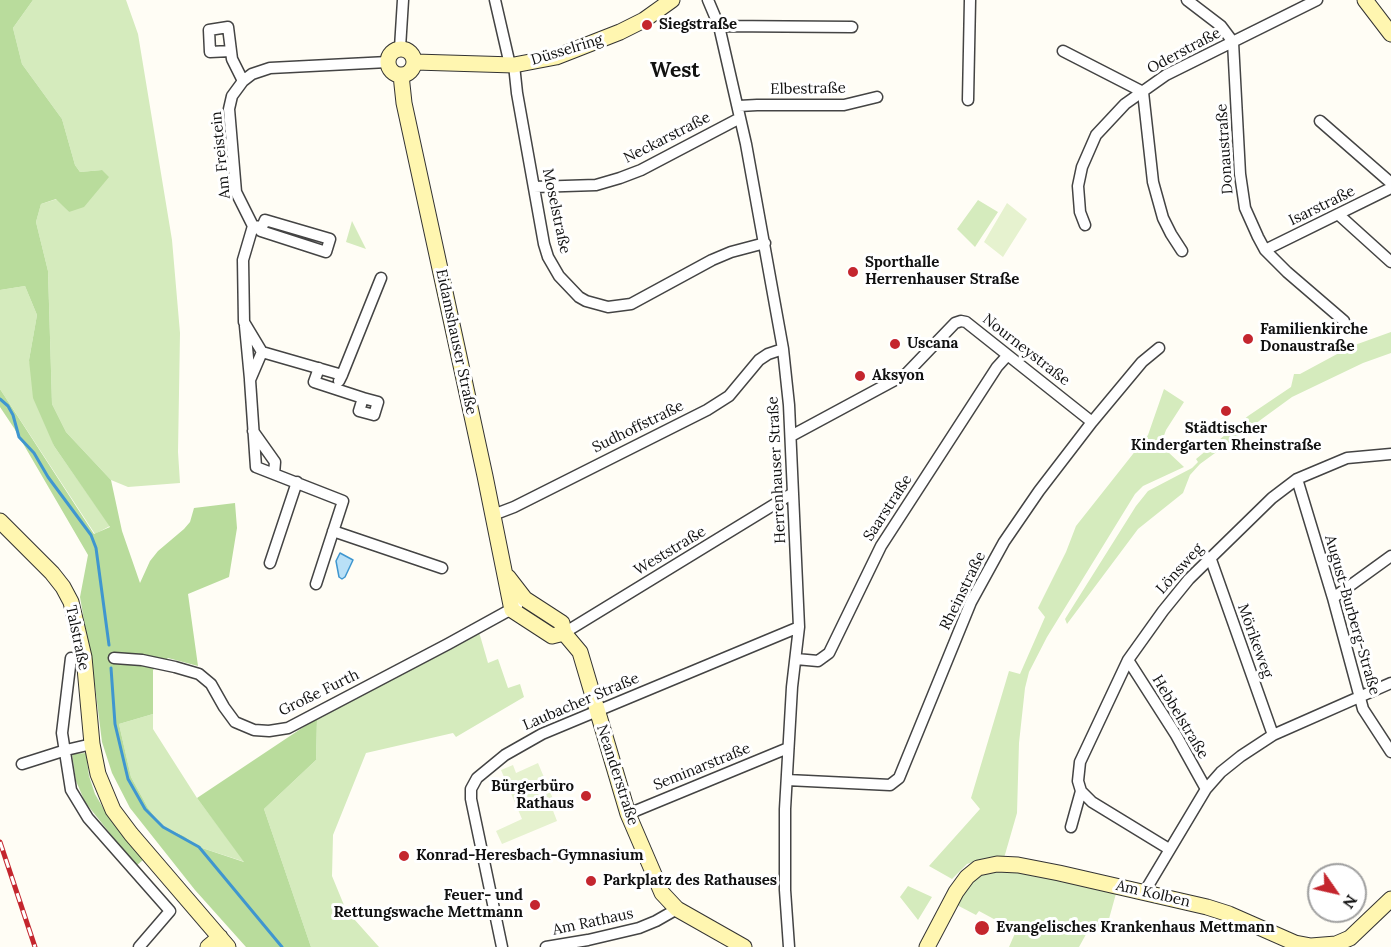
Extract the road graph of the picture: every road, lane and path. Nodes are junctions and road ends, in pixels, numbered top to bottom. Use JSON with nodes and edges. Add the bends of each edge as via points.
{"nodes":[{"id":1,"x":403,"y":0,"type":"edge"},
{"id":2,"x":495,"y":0,"type":"edge"},
{"id":3,"x":672,"y":0,"type":"edge"},
{"id":4,"x":708,"y":0,"type":"edge"},
{"id":5,"x":970,"y":0,"type":"edge"},
{"id":6,"x":1187,"y":0,"type":"edge"},
{"id":7,"x":1317,"y":0,"type":"edge"},
{"id":8,"x":1365,"y":0,"type":"edge"},
{"id":9,"x":719,"y":26,"type":"junction"},
{"id":10,"x":852,"y":27,"type":"dead end"},
{"id":11,"x":1391,"y":34,"type":"edge"},
{"id":12,"x":1233,"y":42,"type":"junction"},
{"id":13,"x":400,"y":48,"type":"junction"},
{"id":14,"x":231,"y":51,"type":"dead end"},
{"id":15,"x":1063,"y":51,"type":"dead end"},
{"id":16,"x":388,"y":62,"type":"junction"},
{"id":17,"x":415,"y":62,"type":"junction"},
{"id":18,"x":512,"y":65,"type":"junction"},
{"id":19,"x":401,"y":75,"type":"junction"},
{"id":20,"x":243,"y":81,"type":"junction"},
{"id":21,"x":1143,"y":92,"type":"junction"},
{"id":22,"x":877,"y":97,"type":"dead end"},
{"id":23,"x":968,"y":100,"type":"dead end"},
{"id":24,"x":739,"y":106,"type":"junction"},
{"id":25,"x":740,"y":118,"type":"junction"},
{"id":26,"x":1320,"y":121,"type":"dead end"},
{"id":27,"x":1391,"y":183,"type":"edge"},
{"id":28,"x":534,"y":187,"type":"junction"},
{"id":29,"x":1391,"y":188,"type":"edge"},
{"id":30,"x":1339,"y":215,"type":"junction"},
{"id":31,"x":1085,"y":225,"type":"dead end"},
{"id":32,"x":257,"y":226,"type":"junction"},
{"id":33,"x":765,"y":243,"type":"junction"},
{"id":34,"x":1265,"y":250,"type":"junction"},
{"id":35,"x":1182,"y":251,"type":"dead end"},
{"id":36,"x":1391,"y":262,"type":"edge"},
{"id":37,"x":381,"y":278,"type":"dead end"},
{"id":38,"x":1344,"y":321,"type":"dead end"},
{"id":39,"x":244,"y":322,"type":"junction"},
{"id":40,"x":1159,"y":348,"type":"dead end"},
{"id":41,"x":783,"y":349,"type":"junction"},
{"id":42,"x":262,"y":352,"type":"junction"},
{"id":43,"x":1007,"y":356,"type":"junction"},
{"id":44,"x":319,"y":368,"type":"junction"},
{"id":45,"x":342,"y":375,"type":"junction"},
{"id":46,"x":250,"y":380,"type":"junction"},
{"id":47,"x":336,"y":389,"type":"junction"},
{"id":48,"x":363,"y":398,"type":"dead end"},
{"id":49,"x":1092,"y":422,"type":"junction"},
{"id":50,"x":252,"y":431,"type":"junction"},
{"id":51,"x":791,"y":436,"type":"junction"},
{"id":52,"x":1391,"y":454,"type":"edge"},
{"id":53,"x":274,"y":474,"type":"junction"},
{"id":54,"x":1297,"y":479,"type":"junction"},
{"id":55,"x":297,"y":482,"type":"junction"},
{"id":56,"x":793,"y":494,"type":"junction"},
{"id":57,"x":493,"y":515,"type":"junction"},
{"id":58,"x":0,"y":521,"type":"edge"},
{"id":59,"x":333,"y":531,"type":"junction"},
{"id":60,"x":1391,"y":556,"type":"edge"},
{"id":61,"x":1210,"y":557,"type":"junction"},
{"id":62,"x":270,"y":563,"type":"dead end"},
{"id":63,"x":442,"y":568,"type":"dead end"},
{"id":64,"x":505,"y":572,"type":"junction"},
{"id":65,"x":316,"y":584,"type":"dead end"},
{"id":66,"x":1333,"y":598,"type":"junction"},
{"id":67,"x":525,"y":599,"type":"junction"},
{"id":68,"x":512,"y":610,"type":"junction"},
{"id":69,"x":799,"y":627,"type":"junction"},
{"id":70,"x":564,"y":633,"type":"junction"},
{"id":71,"x":71,"y":658,"type":"dead end"},
{"id":72,"x":114,"y":658,"type":"dead end"},
{"id":73,"x":796,"y":659,"type":"junction"},
{"id":74,"x":1128,"y":660,"type":"junction"},
{"id":75,"x":1391,"y":682,"type":"edge"},
{"id":76,"x":1359,"y":696,"type":"junction"},
{"id":77,"x":597,"y":711,"type":"junction"},
{"id":78,"x":1273,"y":735,"type":"junction"},
{"id":79,"x":92,"y":744,"type":"junction"},
{"id":80,"x":788,"y":748,"type":"junction"},
{"id":81,"x":66,"y":750,"type":"junction"},
{"id":82,"x":1391,"y":752,"type":"edge"},
{"id":83,"x":22,"y":764,"type":"dead end"},
{"id":84,"x":787,"y":780,"type":"junction"},
{"id":85,"x":1206,"y":789,"type":"junction"},
{"id":86,"x":1081,"y":791,"type":"junction"},
{"id":87,"x":628,"y":814,"type":"junction"},
{"id":88,"x":1071,"y":827,"type":"dead end"},
{"id":89,"x":1169,"y":849,"type":"junction"},
{"id":90,"x":1145,"y":891,"type":"junction"},
{"id":91,"x":1391,"y":899,"type":"edge"},
{"id":92,"x":677,"y":909,"type":"junction"},
{"id":93,"x":219,"y":944,"type":"edge"},
{"id":94,"x":1336,"y":945,"type":"edge"},
{"id":95,"x":140,"y":947,"type":"edge"},
{"id":96,"x":502,"y":947,"type":"edge"},
{"id":97,"x":546,"y":947,"type":"edge"},
{"id":98,"x":744,"y":947,"type":"edge"},
{"id":99,"x":789,"y":947,"type":"edge"},
{"id":100,"x":927,"y":947,"type":"edge"}],
"edges":[{"from":1,"to":13,"type":"street"},
{"from":2,"to":18,"type":"street","name":"Moselstraße"},
{"from":3,"to":18,"type":"street","name":"Düsselring","via":[[644,20],[600,41],[556,57]]},
{"from":4,"to":9,"type":"street","name":"Herrenhauser Straße"},
{"from":5,"to":23,"type":"street"},
{"from":6,"to":12,"type":"street","via":[[1221,26]]},
{"from":7,"to":12,"type":"street","name":"Oderstraße"},
{"from":8,"to":11,"type":"street"},
{"from":9,"to":10,"type":"street"},
{"from":9,"to":24,"type":"street","name":"Herrenhauser Straße"},
{"from":12,"to":21,"type":"street","name":"Oderstraße","via":[[1166,75]]},
{"from":12,"to":34,"type":"street","name":"Donaustraße","via":[[1245,208]]},
{"from":13,"to":16,"type":"street","via":[[391,53]]},
{"from":13,"to":17,"type":"street","via":[[411,53]]},
{"from":14,"to":20,"type":"street"},
{"from":15,"to":21,"type":"street"},
{"from":16,"to":19,"type":"street","via":[[392,71]]},
{"from":16,"to":20,"type":"street","via":[[270,68]]},
{"from":17,"to":18,"type":"street","name":"Düsselring"},
{"from":17,"to":19,"type":"street","via":[[412,70]]},
{"from":18,"to":28,"type":"street","name":"Moselstraße"},
{"from":19,"to":57,"type":"street","name":"Eidamshauser Straße"},
{"from":20,"to":32,"type":"street","name":"Am Freistein","via":[[232,96],[229,110],[236,192]]},
{"from":21,"to":31,"type":"street","name":"Oderstraße","via":[[1125,104],[1096,135],[1082,167],[1078,186]]},
{"from":21,"to":35,"type":"street","via":[[1153,182],[1163,218]]},
{"from":22,"to":24,"type":"street","name":"Elbestraße","via":[[844,105]]},
{"from":24,"to":25,"type":"street","name":"Herrenhauser Straße"},
{"from":25,"to":28,"type":"street","name":"Neckarstraße","via":[[620,178],[596,185]]},
{"from":25,"to":33,"type":"street","name":"Herrenhauser Straße"},
{"from":26,"to":27,"type":"street"},
{"from":28,"to":33,"type":"street","name":"Moselstraße","via":[[544,244],[553,267],[579,297],[595,304],[631,304],[712,260]]},
{"from":29,"to":30,"type":"street","name":"Isarstraße"},
{"from":30,"to":34,"type":"street","name":"Isarstraße"},
{"from":30,"to":36,"type":"street"},
{"from":32,"to":32,"type":"street","via":[[265,220],[330,239],[326,252],[261,231]]},
{"from":32,"to":39,"type":"street","via":[[243,260]]},
{"from":33,"to":41,"type":"street","name":"Herrenhauser Straße"},
{"from":34,"to":38,"type":"street","name":"Donaustraße"},
{"from":37,"to":45,"type":"street"},
{"from":39,"to":42,"type":"street"},
{"from":39,"to":46,"type":"street"},
{"from":40,"to":49,"type":"street","name":"Rheinstraße","via":[[1142,362]]},
{"from":41,"to":51,"type":"street","name":"Herrenhauser Straße"},
{"from":41,"to":57,"type":"street","name":"Sudhoffstraße","via":[[759,360],[729,396],[707,410]]},
{"from":42,"to":44,"type":"street"},
{"from":42,"to":46,"type":"street"},
{"from":43,"to":49,"type":"street","name":"Nourneystraße"},
{"from":43,"to":51,"type":"street","name":"Nourneystraße","via":[[966,322],[955,323],[906,374]]},
{"from":43,"to":73,"type":"street","name":"Saarstraße","via":[[881,546],[829,653],[818,661]]},
{"from":44,"to":45,"type":"street"},
{"from":44,"to":47,"type":"street","via":[[314,382]]},
{"from":45,"to":47,"type":"street"},
{"from":46,"to":50,"type":"street"},
{"from":47,"to":48,"type":"street"},
{"from":49,"to":84,"type":"street","name":"Rheinstraße","via":[[1028,506],[971,602],[899,778],[890,785]]},
{"from":50,"to":53,"type":"street","via":[[275,462]]},
{"from":50,"to":53,"type":"street","via":[[256,467]]},
{"from":51,"to":56,"type":"street","name":"Herrenhauser Straße"},
{"from":52,"to":54,"type":"street","name":"Lönsweg","via":[[1347,458]]},
{"from":53,"to":55,"type":"street"},
{"from":54,"to":61,"type":"street","name":"Lönsweg"},
{"from":54,"to":66,"type":"street","name":"August-Burberg-Straße"},
{"from":55,"to":59,"type":"street","via":[[343,501]]},
{"from":55,"to":62,"type":"street"},
{"from":56,"to":69,"type":"street","name":"Herrenhauser Straße"},
{"from":56,"to":70,"type":"street","name":"Weststraße"},
{"from":57,"to":64,"type":"street","name":"Eidamshauser Straße"},
{"from":58,"to":79,"type":"street","name":"Talstraße","via":[[46,567],[71,602],[84,657]]},
{"from":59,"to":63,"type":"street"},
{"from":59,"to":65,"type":"street"},
{"from":60,"to":66,"type":"street"},
{"from":61,"to":74,"type":"street","name":"Lönsweg","via":[[1163,611]]},
{"from":61,"to":78,"type":"street","name":"Mörikeweg"},
{"from":64,"to":67,"type":"street","name":"Neanderstraße"},
{"from":64,"to":68,"type":"street","name":"Eidamshauser Straße"},
{"from":66,"to":76,"type":"street","name":"August-Burberg-Straße"},
{"from":67,"to":68,"type":"street","name":"Große Furth"},
{"from":67,"to":70,"type":"street","name":"Neanderstraße","via":[[562,623]]},
{"from":68,"to":70,"type":"street","via":[[552,636]]},
{"from":68,"to":72,"type":"street","name":"Große Furth","via":[[288,728],[269,731],[235,722],[211,684],[199,674],[141,660]]},
{"from":69,"to":73,"type":"street","name":"Herrenhauser Straße"},
{"from":69,"to":77,"type":"street","name":"Laubacher Straße"},
{"from":70,"to":77,"type":"street","name":"Neanderstraße","via":[[580,652]]},
{"from":71,"to":81,"type":"street","name":"Talstraße","via":[[62,733]]},
{"from":73,"to":80,"type":"street","name":"Herrenhauser Straße"},
{"from":74,"to":85,"type":"street","name":"Hebbelstraße"},
{"from":74,"to":86,"type":"street","name":"Lönsweg","via":[[1080,762]]},
{"from":75,"to":76,"type":"street"},
{"from":76,"to":78,"type":"street"},
{"from":76,"to":82,"type":"street","name":"August-Burberg-Straße"},
{"from":77,"to":87,"type":"street","name":"Neanderstraße"},
{"from":77,"to":96,"type":"street","name":"Laubacher Straße","via":[[521,744],[483,773],[471,789]]},
{"from":78,"to":85,"type":"street","via":[[1221,772]]},
{"from":79,"to":81,"type":"street"},
{"from":79,"to":93,"type":"street","name":"Talstraße","via":[[98,774],[113,810]]},
{"from":80,"to":84,"type":"street","name":"Herrenhauser Straße"},
{"from":80,"to":87,"type":"street","name":"Seminarstraße"},
{"from":81,"to":83,"type":"street"},
{"from":81,"to":95,"type":"street","name":"Talstraße","via":[[68,777],[77,802],[170,911]]},
{"from":84,"to":99,"type":"street","name":"Herrenhauser Straße","via":[[784,890]]},
{"from":85,"to":89,"type":"street"},
{"from":86,"to":88,"type":"street","name":"Lönsweg"},
{"from":86,"to":89,"type":"street","via":[[1092,802]]},
{"from":87,"to":92,"type":"street","name":"Neanderstraße","via":[[660,889]]},
{"from":89,"to":90,"type":"street"},
{"from":90,"to":94,"type":"street","name":"Am Kolben","via":[[1229,914],[1295,943]]},
{"from":90,"to":100,"type":"street","name":"Am Kolben","via":[[1008,864],[978,868],[956,892]]},
{"from":91,"to":94,"type":"street","via":[[1361,929]]},
{"from":92,"to":97,"type":"street","name":"Am Rathaus","via":[[639,928]]},
{"from":92,"to":98,"type":"street","name":"Neanderstraße"}]}
